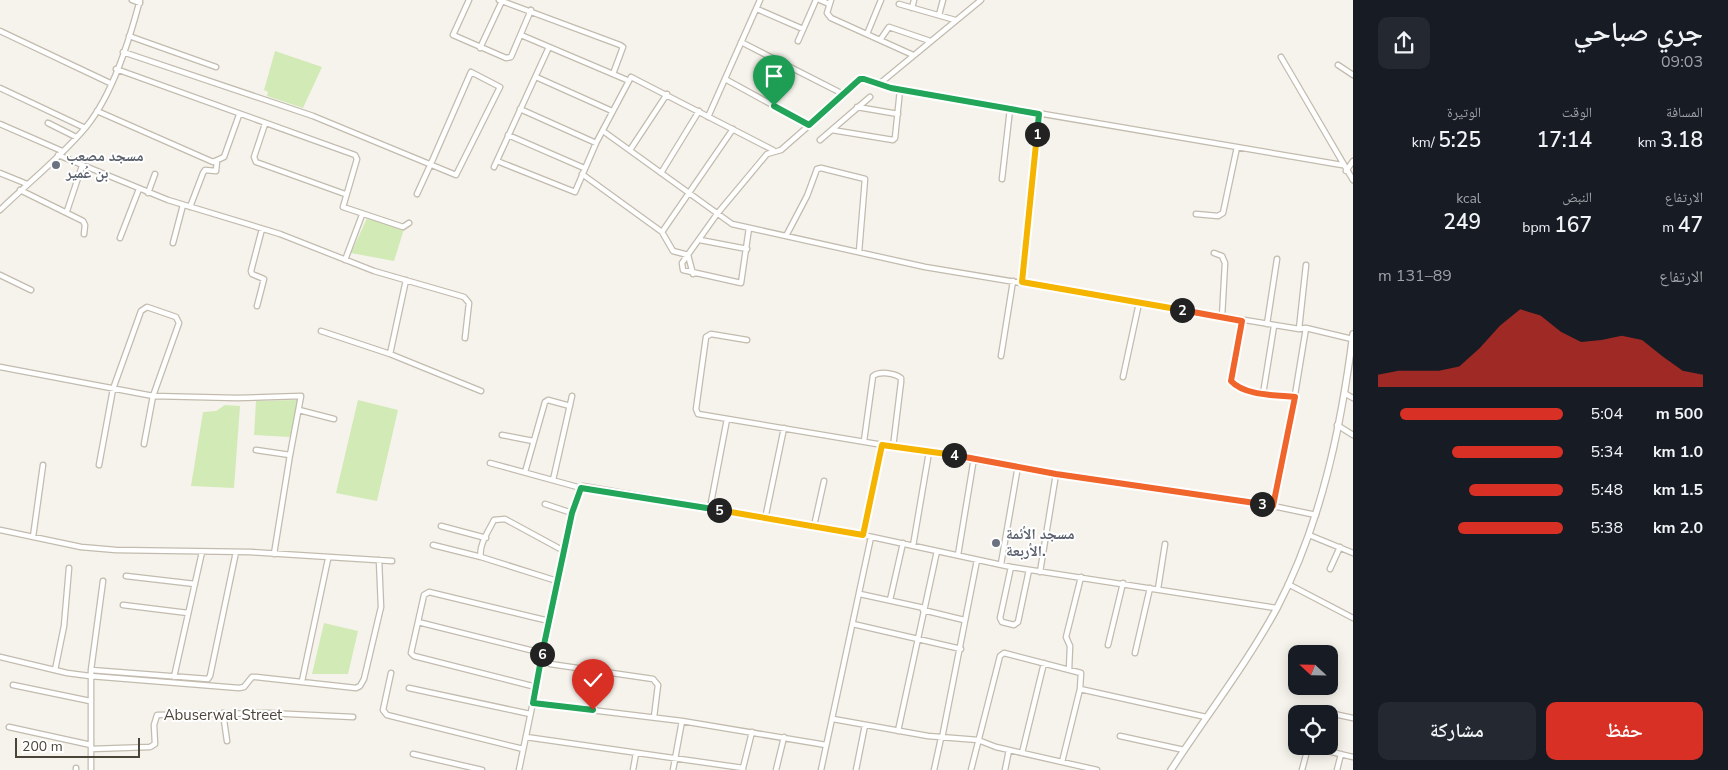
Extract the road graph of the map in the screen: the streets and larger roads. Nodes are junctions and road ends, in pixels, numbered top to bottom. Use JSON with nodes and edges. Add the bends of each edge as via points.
{"nodes":[{"id":1,"x":132,"y":0,"type":"edge"},
{"id":2,"x":469,"y":0,"type":"edge"},
{"id":3,"x":760,"y":0,"type":"edge"},
{"id":4,"x":818,"y":0,"type":"edge"},
{"id":5,"x":881,"y":0,"type":"edge"},
{"id":6,"x":914,"y":0,"type":"edge"},
{"id":7,"x":944,"y":0,"type":"edge"},
{"id":8,"x":981,"y":0,"type":"edge"},
{"id":9,"x":500,"y":1,"type":"edge"},
{"id":10,"x":140,"y":2,"type":"edge"},
{"id":11,"x":830,"y":2,"type":"edge"},
{"id":12,"x":899,"y":4,"type":"dead end"},
{"id":13,"x":912,"y":8,"type":"junction"},
{"id":14,"x":757,"y":9,"type":"junction"},
{"id":15,"x":531,"y":10,"type":"junction"},
{"id":16,"x":940,"y":15,"type":"junction"},
{"id":17,"x":955,"y":20,"type":"junction"},
{"id":18,"x":804,"y":29,"type":"junction"},
{"id":19,"x":0,"y":31,"type":"edge"},
{"id":20,"x":867,"y":34,"type":"junction"},
{"id":21,"x":521,"y":35,"type":"junction"},
{"id":22,"x":129,"y":36,"type":"junction"},
{"id":23,"x":880,"y":40,"type":"junction"},
{"id":24,"x":798,"y":41,"type":"dead end"},
{"id":25,"x":930,"y":41,"type":"junction"},
{"id":26,"x":741,"y":42,"type":"junction"},
{"id":27,"x":549,"y":47,"type":"junction"},
{"id":28,"x":480,"y":48,"type":"junction"},
{"id":29,"x":123,"y":52,"type":"junction"},
{"id":30,"x":913,"y":55,"type":"junction"},
{"id":31,"x":1280,"y":58,"type":"dead end"},
{"id":32,"x":1338,"y":65,"type":"dead end"},
{"id":33,"x":216,"y":67,"type":"dead end"},
{"id":34,"x":116,"y":69,"type":"junction"},
{"id":35,"x":612,"y":74,"type":"junction"},
{"id":36,"x":1353,"y":75,"type":"edge"},
{"id":37,"x":536,"y":77,"type":"junction"},
{"id":38,"x":725,"y":79,"type":"junction"},
{"id":39,"x":627,"y":80,"type":"junction"},
{"id":40,"x":110,"y":83,"type":"junction"},
{"id":41,"x":878,"y":85,"type":"junction"},
{"id":42,"x":0,"y":88,"type":"edge"},
{"id":43,"x":900,"y":90,"type":"junction"},
{"id":44,"x":667,"y":94,"type":"junction"},
{"id":45,"x":843,"y":94,"type":"junction"},
{"id":46,"x":870,"y":96,"type":"dead end"},
{"id":47,"x":857,"y":107,"type":"junction"},
{"id":48,"x":520,"y":109,"type":"junction"},
{"id":49,"x":1010,"y":109,"type":"junction"},
{"id":50,"x":97,"y":111,"type":"junction"},
{"id":51,"x":612,"y":111,"type":"junction"},
{"id":52,"x":699,"y":111,"type":"junction"},
{"id":53,"x":898,"y":114,"type":"junction"},
{"id":54,"x":1039,"y":114,"type":"junction"},
{"id":55,"x":238,"y":115,"type":"junction"},
{"id":56,"x":708,"y":117,"type":"junction"},
{"id":57,"x":48,"y":123,"type":"dead end"},
{"id":58,"x":0,"y":124,"type":"edge"},
{"id":59,"x":265,"y":124,"type":"junction"},
{"id":60,"x":809,"y":125,"type":"junction"},
{"id":61,"x":85,"y":128,"type":"junction"},
{"id":62,"x":733,"y":129,"type":"junction"},
{"id":63,"x":832,"y":130,"type":"junction"},
{"id":64,"x":603,"y":131,"type":"junction"},
{"id":65,"x":508,"y":134,"type":"junction"},
{"id":66,"x":76,"y":137,"type":"junction"},
{"id":67,"x":820,"y":140,"type":"dead end"},
{"id":68,"x":596,"y":143,"type":"junction"},
{"id":69,"x":1237,"y":147,"type":"junction"},
{"id":70,"x":630,"y":150,"type":"junction"},
{"id":71,"x":773,"y":150,"type":"junction"},
{"id":72,"x":62,"y":151,"type":"junction"},
{"id":73,"x":58,"y":155,"type":"junction"},
{"id":74,"x":217,"y":161,"type":"junction"},
{"id":75,"x":497,"y":161,"type":"junction"},
{"id":76,"x":1353,"y":161,"type":"edge"},
{"id":77,"x":430,"y":164,"type":"junction"},
{"id":78,"x":1342,"y":165,"type":"junction"},
{"id":79,"x":82,"y":166,"type":"junction"},
{"id":80,"x":494,"y":168,"type":"dead end"},
{"id":81,"x":584,"y":168,"type":"junction"},
{"id":82,"x":1346,"y":171,"type":"junction"},
{"id":83,"x":0,"y":173,"type":"edge"},
{"id":84,"x":660,"y":173,"type":"junction"},
{"id":85,"x":155,"y":174,"type":"dead end"},
{"id":86,"x":582,"y":174,"type":"junction"},
{"id":87,"x":1002,"y":179,"type":"dead end"},
{"id":88,"x":1353,"y":180,"type":"edge"},
{"id":89,"x":27,"y":184,"type":"junction"},
{"id":90,"x":139,"y":189,"type":"junction"},
{"id":91,"x":20,"y":190,"type":"junction"},
{"id":92,"x":690,"y":192,"type":"junction"},
{"id":93,"x":148,"y":193,"type":"junction"},
{"id":94,"x":345,"y":194,"type":"junction"},
{"id":95,"x":417,"y":194,"type":"dead end"},
{"id":96,"x":183,"y":205,"type":"junction"},
{"id":97,"x":190,"y":207,"type":"junction"},
{"id":98,"x":0,"y":210,"type":"edge"},
{"id":99,"x":68,"y":211,"type":"junction"},
{"id":100,"x":717,"y":214,"type":"junction"},
{"id":101,"x":1196,"y":214,"type":"dead end"},
{"id":102,"x":362,"y":215,"type":"junction"},
{"id":103,"x":409,"y":223,"type":"dead end"},
{"id":104,"x":749,"y":228,"type":"junction"},
{"id":105,"x":262,"y":229,"type":"junction"},
{"id":106,"x":662,"y":232,"type":"junction"},
{"id":107,"x":84,"y":234,"type":"dead end"},
{"id":108,"x":786,"y":236,"type":"junction"},
{"id":109,"x":120,"y":238,"type":"dead end"},
{"id":110,"x":700,"y":240,"type":"junction"},
{"id":111,"x":173,"y":243,"type":"dead end"},
{"id":112,"x":747,"y":249,"type":"junction"},
{"id":113,"x":859,"y":252,"type":"junction"},
{"id":114,"x":1214,"y":253,"type":"dead end"},
{"id":115,"x":688,"y":255,"type":"junction"},
{"id":116,"x":1277,"y":259,"type":"dead end"},
{"id":117,"x":345,"y":260,"type":"junction"},
{"id":118,"x":1306,"y":265,"type":"dead end"},
{"id":119,"x":0,"y":274,"type":"edge"},
{"id":120,"x":693,"y":274,"type":"junction"},
{"id":121,"x":406,"y":280,"type":"junction"},
{"id":122,"x":1013,"y":280,"type":"junction"},
{"id":123,"x":1022,"y":282,"type":"junction"},
{"id":124,"x":31,"y":290,"type":"dead end"},
{"id":125,"x":1139,"y":303,"type":"junction"},
{"id":126,"x":257,"y":306,"type":"dead end"},
{"id":127,"x":1222,"y":317,"type":"junction"},
{"id":128,"x":1242,"y":321,"type":"junction"},
{"id":129,"x":1267,"y":324,"type":"junction"},
{"id":130,"x":1274,"y":326,"type":"junction"},
{"id":131,"x":1306,"y":328,"type":"junction"},
{"id":132,"x":1299,"y":329,"type":"junction"},
{"id":133,"x":321,"y":330,"type":"dead end"},
{"id":134,"x":1353,"y":334,"type":"edge"},
{"id":135,"x":465,"y":338,"type":"dead end"},
{"id":136,"x":747,"y":340,"type":"dead end"},
{"id":137,"x":1352,"y":343,"type":"edge"},
{"id":138,"x":390,"y":354,"type":"junction"},
{"id":139,"x":1001,"y":356,"type":"dead end"},
{"id":140,"x":0,"y":367,"type":"edge"},
{"id":141,"x":1123,"y":378,"type":"dead end"},
{"id":142,"x":113,"y":389,"type":"junction"},
{"id":143,"x":481,"y":391,"type":"dead end"},
{"id":144,"x":1344,"y":393,"type":"junction"},
{"id":145,"x":1263,"y":394,"type":"junction"},
{"id":146,"x":153,"y":396,"type":"junction"},
{"id":147,"x":572,"y":396,"type":"dead end"},
{"id":148,"x":1295,"y":397,"type":"junction"},
{"id":149,"x":1353,"y":398,"type":"edge"},
{"id":150,"x":570,"y":406,"type":"junction"},
{"id":151,"x":299,"y":410,"type":"junction"},
{"id":152,"x":334,"y":419,"type":"dead end"},
{"id":153,"x":727,"y":419,"type":"junction"},
{"id":154,"x":1337,"y":425,"type":"junction"},
{"id":155,"x":784,"y":428,"type":"junction"},
{"id":156,"x":502,"y":435,"type":"dead end"},
{"id":157,"x":1353,"y":435,"type":"edge"},
{"id":158,"x":533,"y":441,"type":"junction"},
{"id":159,"x":864,"y":441,"type":"junction"},
{"id":160,"x":144,"y":444,"type":"dead end"},
{"id":161,"x":882,"y":445,"type":"junction"},
{"id":162,"x":893,"y":447,"type":"junction"},
{"id":163,"x":256,"y":450,"type":"dead end"},
{"id":164,"x":929,"y":452,"type":"junction"},
{"id":165,"x":290,"y":455,"type":"junction"},
{"id":166,"x":974,"y":458,"type":"junction"},
{"id":167,"x":490,"y":462,"type":"dead end"},
{"id":168,"x":42,"y":465,"type":"dead end"},
{"id":169,"x":99,"y":465,"type":"dead end"},
{"id":170,"x":1018,"y":466,"type":"junction"},
{"id":171,"x":525,"y":472,"type":"junction"},
{"id":172,"x":1056,"y":474,"type":"junction"},
{"id":173,"x":553,"y":480,"type":"junction"},
{"id":174,"x":824,"y":481,"type":"dead end"},
{"id":175,"x":581,"y":488,"type":"junction"},
{"id":176,"x":545,"y":504,"type":"dead end"},
{"id":177,"x":1273,"y":506,"type":"junction"},
{"id":178,"x":710,"y":508,"type":"junction"},
{"id":179,"x":572,"y":513,"type":"junction"},
{"id":180,"x":1316,"y":515,"type":"junction"},
{"id":181,"x":765,"y":519,"type":"junction"},
{"id":182,"x":441,"y":526,"type":"dead end"},
{"id":183,"x":814,"y":526,"type":"junction"},
{"id":184,"x":0,"y":530,"type":"edge"},
{"id":185,"x":863,"y":535,"type":"junction"},
{"id":186,"x":1309,"y":535,"type":"junction"},
{"id":187,"x":33,"y":537,"type":"junction"},
{"id":188,"x":871,"y":537,"type":"junction"},
{"id":189,"x":486,"y":538,"type":"junction"},
{"id":190,"x":902,"y":543,"type":"junction"},
{"id":191,"x":1165,"y":544,"type":"dead end"},
{"id":192,"x":433,"y":545,"type":"dead end"},
{"id":193,"x":914,"y":546,"type":"junction"},
{"id":194,"x":1340,"y":547,"type":"junction"},
{"id":195,"x":564,"y":551,"type":"junction"},
{"id":196,"x":937,"y":551,"type":"junction"},
{"id":197,"x":202,"y":552,"type":"junction"},
{"id":198,"x":236,"y":552,"type":"junction"},
{"id":199,"x":1353,"y":553,"type":"edge"},
{"id":200,"x":274,"y":554,"type":"junction"},
{"id":201,"x":958,"y":555,"type":"junction"},
{"id":202,"x":481,"y":557,"type":"junction"},
{"id":203,"x":328,"y":559,"type":"junction"},
{"id":204,"x":378,"y":560,"type":"junction"},
{"id":205,"x":977,"y":560,"type":"junction"},
{"id":206,"x":392,"y":561,"type":"dead end"},
{"id":207,"x":1001,"y":564,"type":"junction"},
{"id":208,"x":1011,"y":567,"type":"junction"},
{"id":209,"x":69,"y":568,"type":"dead end"},
{"id":210,"x":1330,"y":569,"type":"dead end"},
{"id":211,"x":1029,"y":570,"type":"junction"},
{"id":212,"x":1040,"y":572,"type":"junction"},
{"id":213,"x":126,"y":576,"type":"dead end"},
{"id":214,"x":1081,"y":577,"type":"junction"},
{"id":215,"x":102,"y":581,"type":"dead end"},
{"id":216,"x":557,"y":582,"type":"junction"},
{"id":217,"x":1123,"y":583,"type":"junction"},
{"id":218,"x":195,"y":584,"type":"junction"},
{"id":219,"x":1288,"y":584,"type":"junction"},
{"id":220,"x":1150,"y":588,"type":"junction"},
{"id":221,"x":1158,"y":589,"type":"junction"},
{"id":222,"x":860,"y":594,"type":"junction"},
{"id":223,"x":890,"y":600,"type":"junction"},
{"id":224,"x":123,"y":605,"type":"dead end"},
{"id":225,"x":1276,"y":608,"type":"junction"},
{"id":226,"x":924,"y":609,"type":"junction"},
{"id":227,"x":188,"y":613,"type":"junction"},
{"id":228,"x":1353,"y":618,"type":"edge"},
{"id":229,"x":964,"y":620,"type":"junction"},
{"id":230,"x":418,"y":622,"type":"junction"},
{"id":231,"x":549,"y":622,"type":"junction"},
{"id":232,"x":853,"y":624,"type":"junction"},
{"id":233,"x":918,"y":639,"type":"junction"},
{"id":234,"x":1108,"y":644,"type":"dead end"},
{"id":235,"x":961,"y":649,"type":"junction"},
{"id":236,"x":542,"y":653,"type":"junction"},
{"id":237,"x":1135,"y":653,"type":"dead end"},
{"id":238,"x":0,"y":657,"type":"edge"},
{"id":239,"x":1044,"y":663,"type":"junction"},
{"id":240,"x":55,"y":670,"type":"junction"},
{"id":241,"x":91,"y":670,"type":"junction"},
{"id":242,"x":1069,"y":670,"type":"junction"},
{"id":243,"x":391,"y":673,"type":"dead end"},
{"id":244,"x":90,"y":676,"type":"junction"},
{"id":245,"x":174,"y":677,"type":"junction"},
{"id":246,"x":302,"y":681,"type":"junction"},
{"id":247,"x":13,"y":685,"type":"dead end"},
{"id":248,"x":536,"y":687,"type":"junction"},
{"id":249,"x":409,"y":688,"type":"dead end"},
{"id":250,"x":1080,"y":688,"type":"junction"},
{"id":251,"x":90,"y":701,"type":"junction"},
{"id":252,"x":533,"y":703,"type":"junction"},
{"id":253,"x":223,"y":713,"type":"junction"},
{"id":254,"x":530,"y":714,"type":"junction"},
{"id":255,"x":1338,"y":715,"type":"edge"},
{"id":256,"x":353,"y":717,"type":"dead end"},
{"id":257,"x":654,"y":717,"type":"junction"},
{"id":258,"x":1206,"y":717,"type":"junction"},
{"id":259,"x":1353,"y":718,"type":"edge"},
{"id":260,"x":833,"y":719,"type":"junction"},
{"id":261,"x":682,"y":721,"type":"junction"},
{"id":262,"x":865,"y":725,"type":"junction"},
{"id":263,"x":9,"y":727,"type":"dead end"},
{"id":264,"x":898,"y":731,"type":"junction"},
{"id":265,"x":752,"y":732,"type":"junction"},
{"id":266,"x":1120,"y":736,"type":"dead end"},
{"id":267,"x":526,"y":737,"type":"junction"},
{"id":268,"x":784,"y":737,"type":"junction"},
{"id":269,"x":941,"y":738,"type":"junction"},
{"id":270,"x":978,"y":740,"type":"junction"},
{"id":271,"x":227,"y":741,"type":"dead end"},
{"id":272,"x":826,"y":746,"type":"junction"},
{"id":273,"x":91,"y":747,"type":"junction"},
{"id":274,"x":523,"y":749,"type":"junction"},
{"id":275,"x":1009,"y":750,"type":"junction"},
{"id":276,"x":1184,"y":750,"type":"junction"},
{"id":277,"x":636,"y":752,"type":"junction"},
{"id":278,"x":1022,"y":753,"type":"junction"},
{"id":279,"x":414,"y":754,"type":"dead end"},
{"id":280,"x":1340,"y":754,"type":"joint"},
{"id":281,"x":1307,"y":755,"type":"edge"},
{"id":282,"x":1353,"y":757,"type":"edge"},
{"id":283,"x":676,"y":758,"type":"junction"},
{"id":284,"x":1062,"y":762,"type":"junction"},
{"id":285,"x":743,"y":769,"type":"edge"},
{"id":286,"x":91,"y":770,"type":"edge"},
{"id":287,"x":482,"y":770,"type":"edge"},
{"id":288,"x":519,"y":770,"type":"edge"},
{"id":289,"x":633,"y":770,"type":"edge"},
{"id":290,"x":673,"y":770,"type":"edge"},
{"id":291,"x":776,"y":770,"type":"edge"},
{"id":292,"x":821,"y":770,"type":"edge"},
{"id":293,"x":856,"y":770,"type":"edge"},
{"id":294,"x":934,"y":770,"type":"edge"},
{"id":295,"x":971,"y":770,"type":"edge"},
{"id":296,"x":1005,"y":770,"type":"edge"},
{"id":297,"x":1097,"y":770,"type":"edge"},
{"id":298,"x":1171,"y":770,"type":"edge"},
{"id":299,"x":1302,"y":770,"type":"edge"},
{"id":300,"x":1337,"y":770,"type":"edge"}],
"edges":[{"from":1,"to":10,"type":"street"},
{"from":2,"to":28,"type":"street","via":[[453,35]]},
{"from":3,"to":14,"type":"street"},
{"from":4,"to":11,"type":"street"},
{"from":4,"to":18,"type":"street"},
{"from":5,"to":20,"type":"street"},
{"from":6,"to":13,"type":"street"},
{"from":7,"to":16,"type":"street"},
{"from":8,"to":17,"type":"street"},
{"from":9,"to":15,"type":"street"},
{"from":9,"to":28,"type":"street"},
{"from":10,"to":22,"type":"street"},
{"from":11,"to":20,"type":"street","via":[[828,16]]},
{"from":12,"to":13,"type":"street"},
{"from":13,"to":16,"type":"street"},
{"from":14,"to":18,"type":"street"},
{"from":14,"to":26,"type":"street"},
{"from":15,"to":21,"type":"street"},
{"from":15,"to":35,"type":"street","via":[[623,47]]},
{"from":16,"to":17,"type":"street"},
{"from":17,"to":25,"type":"street"},
{"from":18,"to":24,"type":"street"},
{"from":19,"to":40,"type":"street"},
{"from":20,"to":23,"type":"street"},
{"from":21,"to":27,"type":"street"},
{"from":21,"to":28,"type":"street","via":[[510,58]]},
{"from":22,"to":29,"type":"street"},
{"from":22,"to":33,"type":"street"},
{"from":23,"to":25,"type":"street","via":[[889,28]]},
{"from":23,"to":30,"type":"street"},
{"from":25,"to":30,"type":"street"},
{"from":26,"to":38,"type":"street"},
{"from":26,"to":45,"type":"street"},
{"from":27,"to":35,"type":"street"},
{"from":27,"to":37,"type":"street"},
{"from":29,"to":34,"type":"street"},
{"from":29,"to":77,"type":"street","via":[[313,116]]},
{"from":30,"to":41,"type":"street"},
{"from":31,"to":78,"type":"street"},
{"from":32,"to":36,"type":"street"},
{"from":34,"to":40,"type":"street"},
{"from":34,"to":55,"type":"street"},
{"from":35,"to":39,"type":"street"},
{"from":37,"to":48,"type":"street"},
{"from":37,"to":51,"type":"street"},
{"from":38,"to":56,"type":"street"},
{"from":38,"to":60,"type":"street"},
{"from":39,"to":44,"type":"street","via":[[632,77]]},
{"from":39,"to":51,"type":"street"},
{"from":40,"to":50,"type":"street"},
{"from":41,"to":43,"type":"street"},
{"from":41,"to":45,"type":"street","via":[[862,79]]},
{"from":42,"to":61,"type":"street"},
{"from":43,"to":49,"type":"street"},
{"from":43,"to":53,"type":"street"},
{"from":44,"to":52,"type":"street"},
{"from":44,"to":70,"type":"street"},
{"from":45,"to":60,"type":"street"},
{"from":46,"to":47,"type":"street"},
{"from":47,"to":53,"type":"street"},
{"from":47,"to":63,"type":"street"},
{"from":48,"to":65,"type":"street"},
{"from":48,"to":68,"type":"street"},
{"from":49,"to":54,"type":"street"},
{"from":49,"to":87,"type":"street"},
{"from":50,"to":61,"type":"street"},
{"from":50,"to":74,"type":"street","via":[[207,161]]},
{"from":51,"to":64,"type":"street"},
{"from":52,"to":56,"type":"street"},
{"from":52,"to":84,"type":"street"},
{"from":53,"to":63,"type":"street","via":[[893,140]]},
{"from":54,"to":69,"type":"street"},
{"from":54,"to":123,"type":"street"},
{"from":55,"to":59,"type":"street"},
{"from":55,"to":74,"type":"street","via":[[224,157]]},
{"from":56,"to":62,"type":"street"},
{"from":57,"to":66,"type":"street"},
{"from":58,"to":72,"type":"street"},
{"from":59,"to":94,"type":"street","via":[[254,157],[256,162]]},
{"from":59,"to":94,"type":"street","via":[[356,156]]},
{"from":60,"to":71,"type":"street","via":[[781,150]]},
{"from":61,"to":66,"type":"street"},
{"from":62,"to":71,"type":"street"},
{"from":62,"to":92,"type":"street"},
{"from":63,"to":67,"type":"street"},
{"from":64,"to":68,"type":"street"},
{"from":64,"to":70,"type":"street"},
{"from":65,"to":75,"type":"street"},
{"from":65,"to":81,"type":"street"},
{"from":66,"to":72,"type":"street"},
{"from":68,"to":81,"type":"street"},
{"from":69,"to":78,"type":"street"},
{"from":69,"to":101,"type":"street","via":[[1223,213],[1218,216]]},
{"from":70,"to":84,"type":"street"},
{"from":71,"to":100,"type":"street","via":[[766,154]]},
{"from":72,"to":73,"type":"street"},
{"from":73,"to":79,"type":"street"},
{"from":73,"to":89,"type":"street"},
{"from":74,"to":97,"type":"street","via":[[216,171],[205,170],[203,173]]},
{"from":75,"to":80,"type":"street"},
{"from":75,"to":86,"type":"street","via":[[575,192]]},
{"from":76,"to":82,"type":"street"},
{"from":77,"to":77,"type":"street","via":[[471,72],[500,87],[456,175]]},
{"from":77,"to":95,"type":"street"},
{"from":78,"to":82,"type":"street"},
{"from":79,"to":90,"type":"street"},
{"from":79,"to":99,"type":"street"},
{"from":81,"to":86,"type":"street"},
{"from":82,"to":88,"type":"street"},
{"from":83,"to":89,"type":"street"},
{"from":84,"to":92,"type":"street"},
{"from":85,"to":93,"type":"street"},
{"from":86,"to":106,"type":"street"},
{"from":89,"to":91,"type":"street"},
{"from":90,"to":93,"type":"street"},
{"from":90,"to":109,"type":"street"},
{"from":91,"to":98,"type":"street"},
{"from":91,"to":99,"type":"street"},
{"from":92,"to":100,"type":"street"},
{"from":92,"to":106,"type":"street"},
{"from":93,"to":96,"type":"street"},
{"from":94,"to":102,"type":"street","via":[[343,207]]},
{"from":96,"to":97,"type":"street"},
{"from":96,"to":111,"type":"street"},
{"from":97,"to":105,"type":"street"},
{"from":99,"to":107,"type":"street","via":[[85,223]]},
{"from":100,"to":104,"type":"street","via":[[728,222]]},
{"from":100,"to":110,"type":"street"},
{"from":102,"to":103,"type":"street","via":[[403,227]]},
{"from":102,"to":117,"type":"street"},
{"from":104,"to":108,"type":"street"},
{"from":104,"to":112,"type":"street"},
{"from":105,"to":117,"type":"street"},
{"from":105,"to":126,"type":"street","via":[[251,271],[264,279]]},
{"from":106,"to":115,"type":"street","via":[[673,251]]},
{"from":108,"to":113,"type":"street"},
{"from":108,"to":113,"type":"street","via":[[817,169],[828,169],[865,179]]},
{"from":110,"to":112,"type":"street"},
{"from":110,"to":115,"type":"street"},
{"from":112,"to":120,"type":"street","via":[[739,284]]},
{"from":113,"to":122,"type":"street","via":[[925,267]]},
{"from":114,"to":127,"type":"street","via":[[1222,256],[1225,263]]},
{"from":115,"to":120,"type":"street"},
{"from":115,"to":120,"type":"street","via":[[682,267]]},
{"from":116,"to":129,"type":"street"},
{"from":117,"to":121,"type":"street"},
{"from":118,"to":132,"type":"street"},
{"from":119,"to":124,"type":"street"},
{"from":121,"to":135,"type":"street","via":[[467,299],[469,310]]},
{"from":121,"to":138,"type":"street"},
{"from":122,"to":123,"type":"street"},
{"from":122,"to":139,"type":"street"},
{"from":123,"to":125,"type":"street"},
{"from":125,"to":127,"type":"street"},
{"from":125,"to":141,"type":"street"},
{"from":127,"to":128,"type":"street"},
{"from":128,"to":129,"type":"street"},
{"from":128,"to":145,"type":"street","via":[[1231,381]]},
{"from":129,"to":130,"type":"street"},
{"from":130,"to":132,"type":"street"},
{"from":130,"to":145,"type":"street"},
{"from":131,"to":132,"type":"street"},
{"from":131,"to":137,"type":"street"},
{"from":131,"to":148,"type":"street"},
{"from":133,"to":138,"type":"street"},
{"from":134,"to":137,"type":"street"},
{"from":136,"to":153,"type":"street","via":[[711,334],[706,337],[696,412]]},
{"from":137,"to":144,"type":"street"},
{"from":138,"to":143,"type":"street"},
{"from":140,"to":142,"type":"street"},
{"from":142,"to":146,"type":"street"},
{"from":142,"to":146,"type":"street","via":[[140,311],[147,307],[176,317],[179,323]]},
{"from":142,"to":169,"type":"street"},
{"from":144,"to":149,"type":"street"},
{"from":144,"to":154,"type":"street"},
{"from":145,"to":148,"type":"street"},
{"from":146,"to":151,"type":"street","via":[[237,398],[298,395],[302,397]]},
{"from":146,"to":160,"type":"street"},
{"from":147,"to":150,"type":"street"},
{"from":148,"to":177,"type":"street"},
{"from":150,"to":158,"type":"street","via":[[548,400],[544,402]]},
{"from":150,"to":173,"type":"street"},
{"from":151,"to":152,"type":"street"},
{"from":151,"to":165,"type":"street"},
{"from":153,"to":155,"type":"street"},
{"from":153,"to":178,"type":"street"},
{"from":154,"to":157,"type":"street"},
{"from":154,"to":180,"type":"street"},
{"from":155,"to":159,"type":"street"},
{"from":155,"to":181,"type":"street"},
{"from":156,"to":158,"type":"street"},
{"from":158,"to":171,"type":"street"},
{"from":159,"to":161,"type":"street"},
{"from":159,"to":162,"type":"street","via":[[873,376],[880,373],[896,375],[901,382]]},
{"from":161,"to":162,"type":"street"},
{"from":161,"to":185,"type":"street"},
{"from":162,"to":164,"type":"street"},
{"from":163,"to":165,"type":"street"},
{"from":164,"to":166,"type":"street"},
{"from":164,"to":193,"type":"street"},
{"from":165,"to":200,"type":"street"},
{"from":166,"to":170,"type":"street"},
{"from":166,"to":201,"type":"street"},
{"from":167,"to":171,"type":"street"},
{"from":168,"to":187,"type":"street"},
{"from":170,"to":172,"type":"street"},
{"from":170,"to":207,"type":"street"},
{"from":171,"to":173,"type":"street"},
{"from":172,"to":177,"type":"street"},
{"from":172,"to":212,"type":"street"},
{"from":173,"to":175,"type":"street"},
{"from":174,"to":183,"type":"street"},
{"from":175,"to":178,"type":"street"},
{"from":175,"to":179,"type":"street"},
{"from":176,"to":179,"type":"street"},
{"from":177,"to":180,"type":"street"},
{"from":178,"to":181,"type":"street"},
{"from":179,"to":195,"type":"street"},
{"from":180,"to":186,"type":"street"},
{"from":181,"to":183,"type":"street"},
{"from":182,"to":189,"type":"street"},
{"from":183,"to":185,"type":"street"},
{"from":184,"to":187,"type":"street"},
{"from":185,"to":188,"type":"street"},
{"from":186,"to":194,"type":"street"},
{"from":186,"to":219,"type":"street"},
{"from":187,"to":197,"type":"street","via":[[81,547]]},
{"from":188,"to":190,"type":"street"},
{"from":188,"to":222,"type":"street"},
{"from":189,"to":195,"type":"street","via":[[494,520],[505,519]]},
{"from":189,"to":202,"type":"street","via":[[479,552]]},
{"from":190,"to":193,"type":"street"},
{"from":190,"to":223,"type":"street"},
{"from":191,"to":221,"type":"street"},
{"from":192,"to":202,"type":"street"},
{"from":193,"to":196,"type":"street"},
{"from":194,"to":199,"type":"street"},
{"from":194,"to":210,"type":"street"},
{"from":195,"to":216,"type":"street"},
{"from":196,"to":201,"type":"street"},
{"from":196,"to":226,"type":"street"},
{"from":197,"to":198,"type":"street"},
{"from":197,"to":218,"type":"street"},
{"from":198,"to":200,"type":"street"},
{"from":198,"to":245,"type":"street","via":[[210,676],[203,680]]},
{"from":200,"to":203,"type":"street"},
{"from":201,"to":205,"type":"street"},
{"from":202,"to":216,"type":"street"},
{"from":203,"to":204,"type":"street"},
{"from":203,"to":246,"type":"street"},
{"from":204,"to":206,"type":"street"},
{"from":204,"to":246,"type":"street","via":[[380,607],[362,684],[356,688]]},
{"from":205,"to":207,"type":"street"},
{"from":205,"to":229,"type":"street"},
{"from":207,"to":208,"type":"street"},
{"from":208,"to":211,"type":"street"},
{"from":208,"to":211,"type":"street","via":[[1000,618],[1002,622],[1014,624],[1018,622]]},
{"from":209,"to":240,"type":"street","via":[[64,626]]},
{"from":211,"to":212,"type":"street"},
{"from":212,"to":214,"type":"street"},
{"from":213,"to":218,"type":"street"},
{"from":214,"to":217,"type":"street"},
{"from":214,"to":242,"type":"street","via":[[1066,637],[1070,646]]},
{"from":215,"to":241,"type":"street"},
{"from":216,"to":231,"type":"street"},
{"from":217,"to":220,"type":"street"},
{"from":217,"to":234,"type":"street"},
{"from":218,"to":227,"type":"street"},
{"from":219,"to":225,"type":"street"},
{"from":219,"to":228,"type":"street"},
{"from":220,"to":221,"type":"street"},
{"from":220,"to":237,"type":"street"},
{"from":221,"to":225,"type":"street"},
{"from":222,"to":223,"type":"street"},
{"from":222,"to":232,"type":"street"},
{"from":223,"to":226,"type":"street"},
{"from":224,"to":227,"type":"street"},
{"from":225,"to":258,"type":"street","via":[[1231,683]]},
{"from":226,"to":229,"type":"street"},
{"from":226,"to":233,"type":"street"},
{"from":227,"to":245,"type":"street"},
{"from":229,"to":235,"type":"street"},
{"from":230,"to":231,"type":"street","via":[[424,595],[429,592]]},
{"from":230,"to":236,"type":"street"},
{"from":230,"to":248,"type":"street","via":[[411,653],[414,656]]},
{"from":231,"to":236,"type":"street"},
{"from":232,"to":233,"type":"street"},
{"from":232,"to":260,"type":"street"},
{"from":233,"to":235,"type":"street"},
{"from":233,"to":264,"type":"street"},
{"from":235,"to":269,"type":"street"},
{"from":236,"to":248,"type":"street"},
{"from":236,"to":257,"type":"street","via":[[550,664],[656,680]]},
{"from":238,"to":240,"type":"street"},
{"from":239,"to":242,"type":"street"},
{"from":239,"to":270,"type":"street","via":[[1002,654]]},
{"from":239,"to":278,"type":"street"},
{"from":240,"to":244,"type":"street"},
{"from":241,"to":244,"type":"street"},
{"from":241,"to":245,"type":"street"},
{"from":242,"to":250,"type":"street","via":[[1081,673]]},
{"from":243,"to":274,"type":"street","via":[[383,710],[386,715]]},
{"from":244,"to":246,"type":"street","via":[[239,688],[252,677]]},
{"from":244,"to":251,"type":"street"},
{"from":247,"to":251,"type":"street"},
{"from":248,"to":252,"type":"street"},
{"from":249,"to":254,"type":"street"},
{"from":250,"to":258,"type":"street"},
{"from":250,"to":284,"type":"street"},
{"from":251,"to":273,"type":"street"},
{"from":252,"to":254,"type":"street"},
{"from":252,"to":257,"type":"street"},
{"from":253,"to":256,"type":"street","name":"Abuserwal Street"},
{"from":253,"to":271,"type":"street"},
{"from":253,"to":273,"type":"street","name":"Abuserwal Street","via":[[157,715],[155,744],[150,747]]},
{"from":254,"to":267,"type":"street"},
{"from":255,"to":259,"type":"street"},
{"from":257,"to":261,"type":"street"},
{"from":258,"to":276,"type":"street"},
{"from":260,"to":262,"type":"street"},
{"from":260,"to":272,"type":"street"},
{"from":261,"to":265,"type":"street"},
{"from":261,"to":283,"type":"street"},
{"from":262,"to":264,"type":"street"},
{"from":262,"to":293,"type":"street"},
{"from":263,"to":273,"type":"street"},
{"from":264,"to":269,"type":"street"},
{"from":265,"to":268,"type":"street"},
{"from":265,"to":285,"type":"street"},
{"from":266,"to":276,"type":"street"},
{"from":267,"to":274,"type":"street"},
{"from":267,"to":277,"type":"street"},
{"from":268,"to":272,"type":"street"},
{"from":268,"to":291,"type":"street"},
{"from":269,"to":270,"type":"street"},
{"from":269,"to":294,"type":"street"},
{"from":270,"to":275,"type":"street"},
{"from":270,"to":295,"type":"street"},
{"from":272,"to":292,"type":"street"},
{"from":273,"to":286,"type":"street"},
{"from":274,"to":288,"type":"street"},
{"from":275,"to":278,"type":"street"},
{"from":275,"to":296,"type":"street"},
{"from":276,"to":298,"type":"street"},
{"from":277,"to":283,"type":"street"},
{"from":277,"to":289,"type":"street"},
{"from":278,"to":284,"type":"street"},
{"from":279,"to":287,"type":"street"},
{"from":280,"to":282,"type":"street"},
{"from":280,"to":300,"type":"street"},
{"from":281,"to":299,"type":"street"},
{"from":283,"to":285,"type":"street"},
{"from":283,"to":290,"type":"street"},
{"from":284,"to":297,"type":"street"}]}
